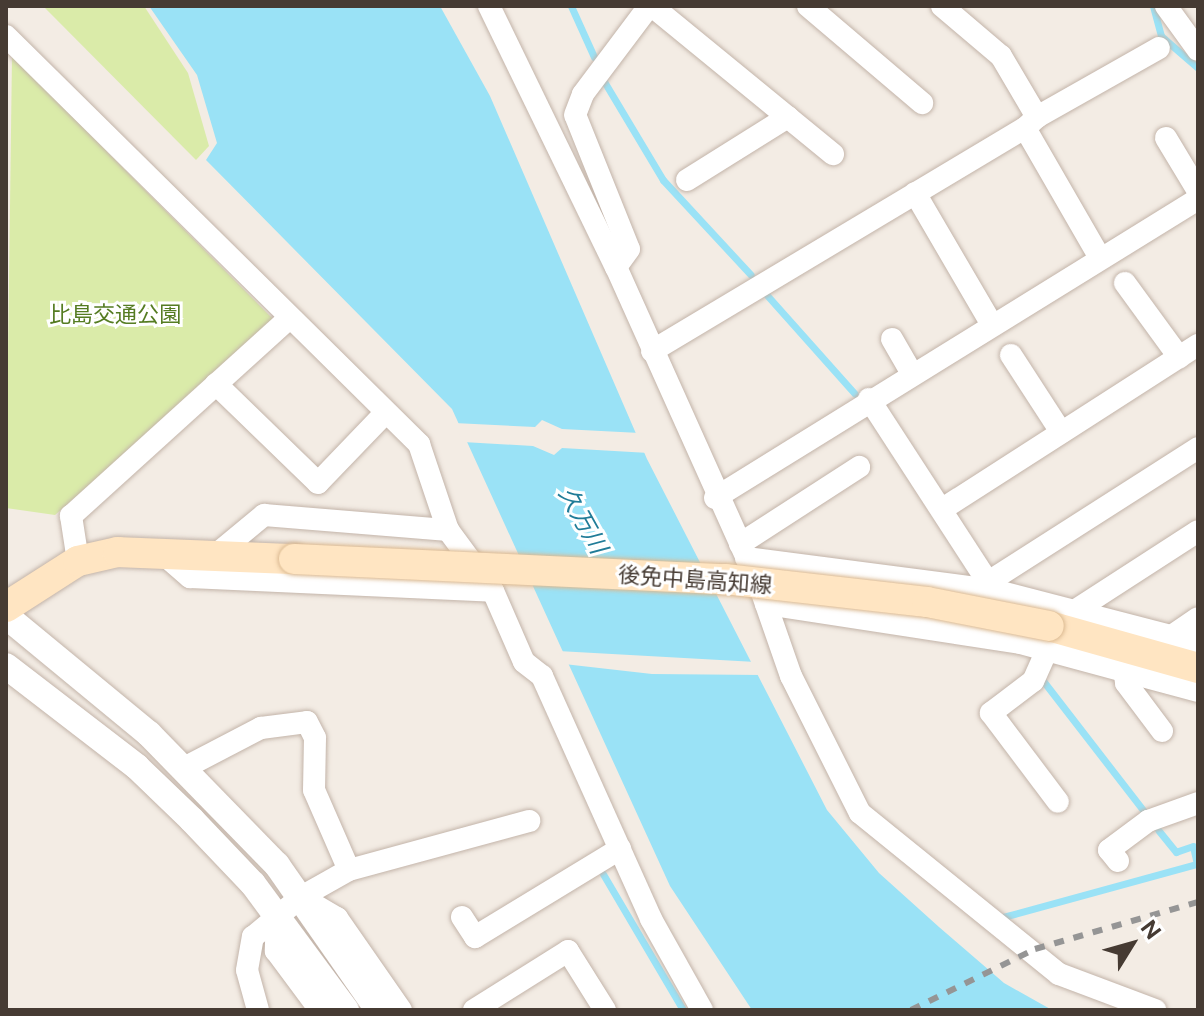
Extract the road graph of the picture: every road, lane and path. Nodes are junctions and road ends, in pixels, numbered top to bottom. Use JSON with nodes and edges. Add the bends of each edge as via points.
{"nodes":[{"id":1,"x":489,"y":6,"type":"edge"},
{"id":2,"x":651,"y":6,"type":"edge"},
{"id":3,"x":808,"y":6,"type":"edge"},
{"id":4,"x":942,"y":6,"type":"edge"},
{"id":5,"x":1166,"y":6,"type":"edge"},
{"id":6,"x":8,"y":40,"type":"edge"},
{"id":7,"x":1159,"y":48,"type":"dead end"},
{"id":8,"x":1198,"y":50,"type":"edge"},
{"id":9,"x":922,"y":103,"type":"dead end"},
{"id":10,"x":788,"y":117,"type":"junction"},
{"id":11,"x":1031,"y":122,"type":"junction"},
{"id":12,"x":1166,"y":138,"type":"dead end"},
{"id":13,"x":833,"y":154,"type":"dead end"},
{"id":14,"x":687,"y":180,"type":"dead end"},
{"id":15,"x":1198,"y":191,"type":"edge"},
{"id":16,"x":915,"y":193,"type":"junction"},
{"id":17,"x":1198,"y":199,"type":"edge"},
{"id":18,"x":1099,"y":256,"type":"junction"},
{"id":19,"x":616,"y":267,"type":"junction"},
{"id":20,"x":1125,"y":283,"type":"dead end"},
{"id":21,"x":289,"y":318,"type":"junction"},
{"id":22,"x":991,"y":323,"type":"junction"},
{"id":23,"x":892,"y":339,"type":"dead end"},
{"id":24,"x":652,"y":351,"type":"junction"},
{"id":25,"x":1188,"y":351,"type":"edge"},
{"id":26,"x":1011,"y":355,"type":"dead end"},
{"id":27,"x":911,"y":372,"type":"junction"},
{"id":28,"x":216,"y":384,"type":"junction"},
{"id":29,"x":869,"y":399,"type":"junction"},
{"id":30,"x":386,"y":412,"type":"junction"},
{"id":31,"x":1061,"y":432,"type":"junction"},
{"id":32,"x":1198,"y":448,"type":"edge"},
{"id":33,"x":859,"y":467,"type":"dead end"},
{"id":34,"x":715,"y":498,"type":"junction"},
{"id":35,"x":944,"y":508,"type":"junction"},
{"id":36,"x":448,"y":530,"type":"junction"},
{"id":37,"x":1198,"y":531,"type":"edge"},
{"id":38,"x":743,"y":551,"type":"junction"},
{"id":39,"x":162,"y":553,"type":"junction"},
{"id":40,"x":218,"y":553,"type":"junction"},
{"id":41,"x":78,"y":561,"type":"junction"},
{"id":42,"x":992,"y":586,"type":"junction"},
{"id":43,"x":493,"y":591,"type":"junction"},
{"id":44,"x":757,"y":595,"type":"junction"},
{"id":45,"x":6,"y":607,"type":"edge"},
{"id":46,"x":1076,"y":610,"type":"junction"},
{"id":47,"x":6,"y":616,"type":"edge"},
{"id":48,"x":1198,"y":618,"type":"edge"},
{"id":49,"x":1173,"y":635,"type":"junction"},
{"id":50,"x":1048,"y":638,"type":"junction"},
{"id":51,"x":1198,"y":643,"type":"edge"},
{"id":52,"x":6,"y":666,"type":"edge"},
{"id":53,"x":1124,"y":668,"type":"junction"},
{"id":54,"x":1198,"y":668,"type":"edge"},
{"id":55,"x":1198,"y":691,"type":"edge"},
{"id":56,"x":1162,"y":731,"type":"dead end"},
{"id":57,"x":184,"y":768,"type":"junction"},
{"id":58,"x":1058,"y":802,"type":"dead end"},
{"id":59,"x":1198,"y":803,"type":"edge"},
{"id":60,"x":529,"y":821,"type":"dead end"},
{"id":61,"x":620,"y":849,"type":"junction"},
{"id":62,"x":1118,"y":861,"type":"dead end"},
{"id":63,"x":349,"y":870,"type":"junction"},
{"id":64,"x":301,"y":897,"type":"junction"},
{"id":65,"x":277,"y":915,"type":"junction"},
{"id":66,"x":462,"y":917,"type":"dead end"},
{"id":67,"x":488,"y":1006,"type":"edge"},
{"id":68,"x":258,"y":1010,"type":"edge"},
{"id":69,"x":320,"y":1010,"type":"edge"},
{"id":70,"x":346,"y":1010,"type":"edge"},
{"id":71,"x":378,"y":1010,"type":"edge"},
{"id":72,"x":401,"y":1010,"type":"edge"},
{"id":73,"x":605,"y":1010,"type":"edge"},
{"id":74,"x":702,"y":1010,"type":"edge"},
{"id":75,"x":1155,"y":1010,"type":"edge"}],
"edges":[{"from":1,"to":19,"type":"street"},
{"from":2,"to":10,"type":"street"},
{"from":2,"to":19,"type":"street","via":[[583,94],[575,115],[629,249]]},
{"from":3,"to":9,"type":"street"},
{"from":4,"to":11,"type":"street","via":[[1001,56]]},
{"from":5,"to":8,"type":"street"},
{"from":6,"to":21,"type":"street"},
{"from":7,"to":11,"type":"street"},
{"from":10,"to":13,"type":"street"},
{"from":10,"to":14,"type":"street"},
{"from":11,"to":16,"type":"street"},
{"from":11,"to":18,"type":"street"},
{"from":12,"to":15,"type":"street"},
{"from":16,"to":22,"type":"street"},
{"from":16,"to":24,"type":"street"},
{"from":17,"to":18,"type":"street"},
{"from":18,"to":22,"type":"street"},
{"from":19,"to":24,"type":"street"},
{"from":20,"to":25,"type":"street"},
{"from":21,"to":28,"type":"street"},
{"from":21,"to":30,"type":"street"},
{"from":22,"to":27,"type":"street"},
{"from":23,"to":27,"type":"street"},
{"from":24,"to":34,"type":"street"},
{"from":25,"to":31,"type":"street"},
{"from":26,"to":31,"type":"street"},
{"from":27,"to":29,"type":"street"},
{"from":28,"to":30,"type":"street","via":[[318,483]]},
{"from":28,"to":41,"type":"street","via":[[71,516]]},
{"from":29,"to":34,"type":"street"},
{"from":29,"to":35,"type":"street"},
{"from":30,"to":36,"type":"street","via":[[419,444]]},
{"from":31,"to":35,"type":"street"},
{"from":32,"to":42,"type":"street"},
{"from":33,"to":38,"type":"street"},
{"from":34,"to":38,"type":"street"},
{"from":35,"to":42,"type":"street"},
{"from":36,"to":40,"type":"street","via":[[264,515]]},
{"from":36,"to":43,"type":"street"},
{"from":37,"to":46,"type":"street"},
{"from":38,"to":42,"type":"street"},
{"from":38,"to":44,"type":"street"},
{"from":39,"to":40,"type":"main road","name":"後免中島高知線"},
{"from":39,"to":41,"type":"main road","name":"後免中島高知線"},
{"from":39,"to":43,"type":"street","via":[[190,577]]},
{"from":40,"to":50,"type":"main road","name":"後免中島高知線","bridge":true,"via":[[725,579],[927,602]]},
{"from":41,"to":45,"type":"main road","name":"後免中島高知線"},
{"from":42,"to":46,"type":"street"},
{"from":43,"to":61,"type":"street","via":[[524,662],[542,676]]},
{"from":44,"to":50,"type":"street"},
{"from":44,"to":75,"type":"street","via":[[860,813],[1051,968]]},
{"from":46,"to":49,"type":"street"},
{"from":47,"to":57,"type":"street"},
{"from":48,"to":49,"type":"street"},
{"from":49,"to":51,"type":"street"},
{"from":50,"to":53,"type":"street"},
{"from":50,"to":54,"type":"main road","name":"後免中島高知線"},
{"from":50,"to":58,"type":"street","via":[[1033,681],[991,713]]},
{"from":52,"to":65,"type":"street","via":[[137,767]]},
{"from":53,"to":55,"type":"street"},
{"from":53,"to":56,"type":"street","via":[[1126,683]]},
{"from":57,"to":63,"type":"street","via":[[261,728],[307,722],[315,738],[314,790]]},
{"from":57,"to":64,"type":"street"},
{"from":59,"to":62,"type":"street","via":[[1148,821],[1109,850]]},
{"from":60,"to":63,"type":"street"},
{"from":61,"to":66,"type":"street","via":[[536,888],[475,937]]},
{"from":61,"to":74,"type":"street"},
{"from":63,"to":64,"type":"street"},
{"from":64,"to":65,"type":"street"},
{"from":64,"to":71,"type":"street"},
{"from":64,"to":72,"type":"street","via":[[337,918]]},
{"from":65,"to":68,"type":"street","via":[[253,937],[247,970]]},
{"from":65,"to":69,"type":"street","via":[[276,951]]},
{"from":65,"to":70,"type":"street"},
{"from":67,"to":73,"type":"street","via":[[568,951]]}]}
